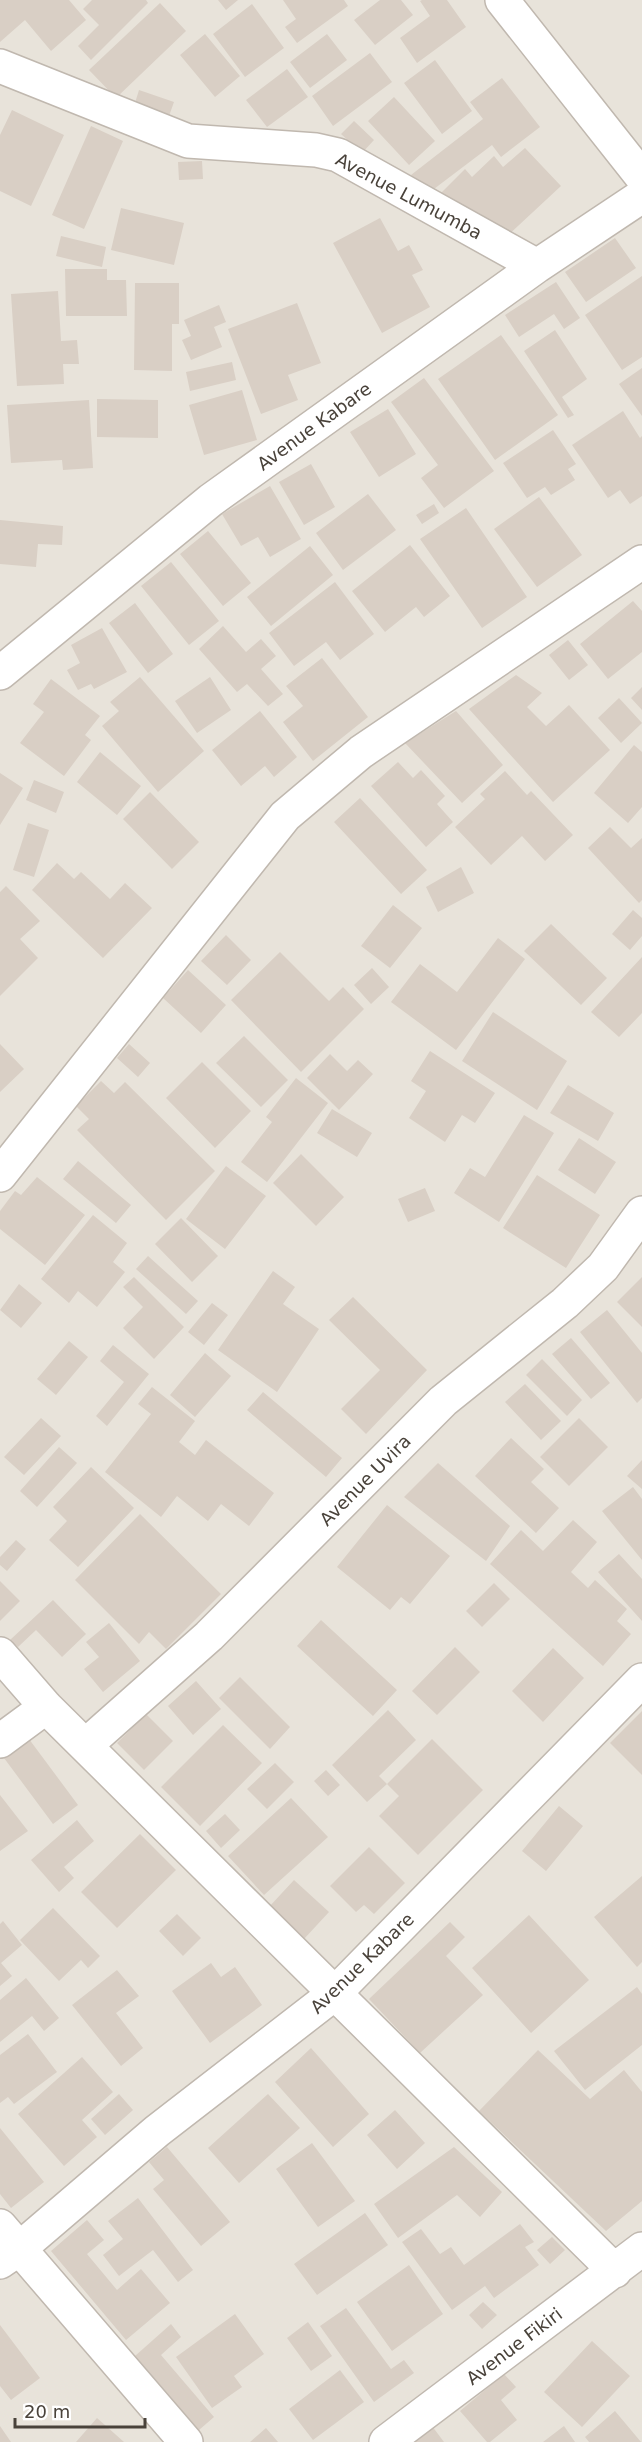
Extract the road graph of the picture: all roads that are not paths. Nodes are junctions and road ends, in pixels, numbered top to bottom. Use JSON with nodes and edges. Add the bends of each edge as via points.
{"nodes":[{"id":1,"x":502,"y":0,"type":"edge"},
{"id":2,"x":0,"y":66,"type":"edge"},
{"id":3,"x":642,"y":177,"type":"edge"},
{"id":4,"x":642,"y":196,"type":"edge"},
{"id":5,"x":537,"y":266,"type":"junction"},
{"id":6,"x":642,"y":562,"type":"edge"},
{"id":7,"x":0,"y":673,"type":"edge"},
{"id":8,"x":0,"y":1175,"type":"edge"},
{"id":9,"x":642,"y":1213,"type":"edge"},
{"id":10,"x":0,"y":1654,"type":"edge"},
{"id":11,"x":642,"y":1680,"type":"edge"},
{"id":12,"x":46,"y":1707,"type":"junction"},
{"id":13,"x":0,"y":1742,"type":"edge"},
{"id":14,"x":86,"y":1745,"type":"junction"},
{"id":15,"x":334,"y":1994,"type":"junction"},
{"id":16,"x":6,"y":2246,"type":"edge"},
{"id":17,"x":642,"y":2249,"type":"edge"},
{"id":18,"x":615,"y":2271,"type":"junction"},
{"id":19,"x":186,"y":2442,"type":"edge"},
{"id":20,"x":386,"y":2442,"type":"edge"}],
"edges":[{"from":1,"to":3,"type":"street"},
{"from":2,"to":5,"type":"street","name":"Avenue Lumumba","via":[[188,141],[338,155]]},
{"from":4,"to":5,"type":"street","name":"Avenue Kabare"},
{"from":5,"to":7,"type":"street","name":"Avenue Kabare","via":[[211,500]]},
{"from":6,"to":8,"type":"street","via":[[361,752],[285,816]]},
{"from":9,"to":14,"type":"street","name":"Avenue Uvira","via":[[603,1267],[565,1303],[443,1401],[209,1636]]},
{"from":10,"to":12,"type":"street"},
{"from":11,"to":15,"type":"street","name":"Avenue Kabare"},
{"from":12,"to":13,"type":"street"},
{"from":12,"to":14,"type":"street"},
{"from":14,"to":15,"type":"street"},
{"from":15,"to":16,"type":"street","name":"Avenue Kabare"},
{"from":15,"to":18,"type":"street"},
{"from":16,"to":19,"type":"street"},
{"from":17,"to":18,"type":"street","name":"Avenue Fikiri"},
{"from":18,"to":20,"type":"street","name":"Avenue Fikiri"}]}
